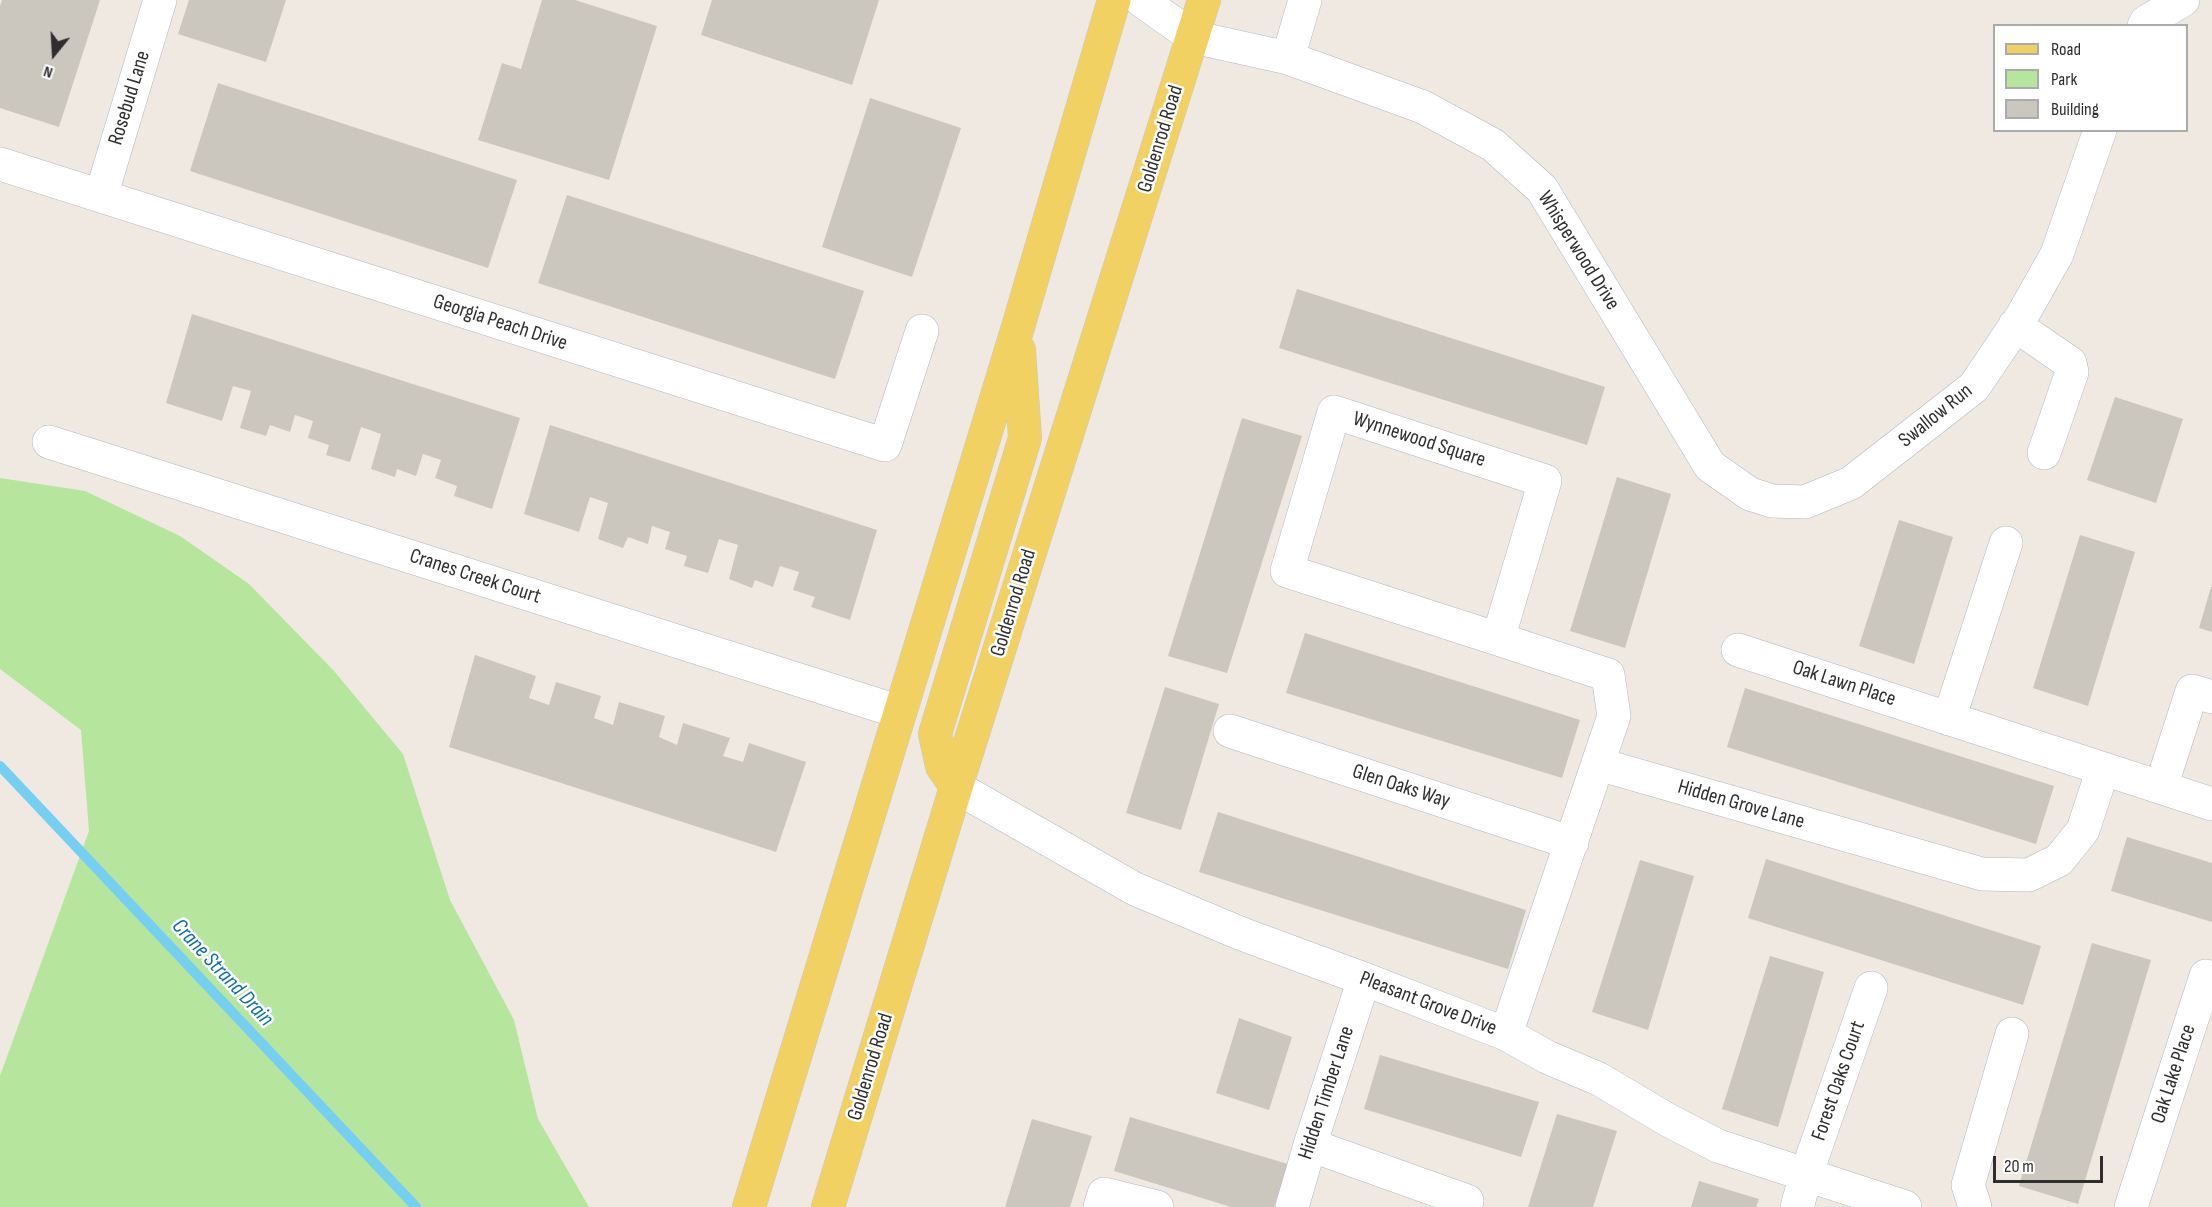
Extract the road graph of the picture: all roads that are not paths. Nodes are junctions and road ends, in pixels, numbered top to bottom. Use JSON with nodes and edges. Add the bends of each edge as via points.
{"nodes":[{"id":1,"x":160,"y":0,"type":"edge"},
{"id":2,"x":1114,"y":0,"type":"edge"},
{"id":3,"x":1142,"y":0,"type":"edge"},
{"id":4,"x":1204,"y":0,"type":"edge"},
{"id":5,"x":1305,"y":0,"type":"edge"},
{"id":6,"x":2184,"y":0,"type":"edge"},
{"id":7,"x":2145,"y":24,"type":"edge"},
{"id":8,"x":1193,"y":37,"type":"junction"},
{"id":9,"x":1288,"y":58,"type":"junction"},
{"id":10,"x":2099,"y":132,"type":"edge"},
{"id":11,"x":0,"y":164,"type":"edge"},
{"id":12,"x":101,"y":196,"type":"junction"},
{"id":13,"x":2015,"y":325,"type":"junction"},
{"id":14,"x":1018,"y":327,"type":"junction"},
{"id":15,"x":922,"y":332,"type":"dead end"},
{"id":16,"x":49,"y":442,"type":"dead end"},
{"id":17,"x":2044,"y":453,"type":"dead end"},
{"id":18,"x":1710,"y":466,"type":"joint"},
{"id":19,"x":2006,"y":543,"type":"dead end"},
{"id":20,"x":1498,"y":639,"type":"junction"},
{"id":21,"x":1738,"y":650,"type":"dead end"},
{"id":22,"x":2212,"y":696,"type":"edge"},
{"id":23,"x":900,"y":712,"type":"junction"},
{"id":24,"x":1949,"y":719,"type":"junction"},
{"id":25,"x":1230,"y":731,"type":"dead end"},
{"id":26,"x":1598,"y":764,"type":"junction"},
{"id":27,"x":2103,"y":769,"type":"junction"},
{"id":28,"x":956,"y":787,"type":"junction"},
{"id":29,"x":2161,"y":787,"type":"junction"},
{"id":30,"x":2212,"y":804,"type":"edge"},
{"id":31,"x":1572,"y":843,"type":"junction"},
{"id":32,"x":2206,"y":976,"type":"dead end"},
{"id":33,"x":1364,"y":979,"type":"junction"},
{"id":34,"x":1871,"y":988,"type":"dead end"},
{"id":35,"x":1506,"y":1034,"type":"junction"},
{"id":36,"x":2012,"y":1034,"type":"dead end"},
{"id":37,"x":1310,"y":1145,"type":"junction"},
{"id":38,"x":1806,"y":1175,"type":"junction"},
{"id":39,"x":749,"y":1207,"type":"edge"},
{"id":40,"x":828,"y":1207,"type":"edge"},
{"id":41,"x":1100,"y":1207,"type":"edge"},
{"id":42,"x":1157,"y":1207,"type":"edge"},
{"id":43,"x":1293,"y":1207,"type":"edge"},
{"id":44,"x":1465,"y":1207,"type":"edge"},
{"id":45,"x":1797,"y":1207,"type":"edge"},
{"id":46,"x":1905,"y":1207,"type":"edge"},
{"id":47,"x":1975,"y":1207,"type":"edge"},
{"id":48,"x":2131,"y":1207,"type":"edge"}],
"edges":[{"from":1,"to":12,"type":"street","name":"Rosebud Lane"},
{"from":2,"to":14,"type":"main road"},
{"from":3,"to":8,"type":"street"},
{"from":4,"to":8,"type":"main road","name":"Goldenrod Road"},
{"from":5,"to":9,"type":"street"},
{"from":6,"to":7,"type":"street"},
{"from":8,"to":9,"type":"street","name":"Whisperwood Drive"},
{"from":8,"to":28,"type":"main road","name":"Goldenrod Road"},
{"from":9,"to":18,"type":"street","name":"Whisperwood Drive","via":[[1423,107],[1493,145],[1542,189]]},
{"from":10,"to":13,"type":"street","name":"Swallow Run","via":[[2056,254]]},
{"from":11,"to":12,"type":"street","name":"Georgia Peach Drive"},
{"from":12,"to":15,"type":"street","name":"Georgia Peach Drive","via":[[885,445]]},
{"from":13,"to":17,"type":"street","via":[[2070,363],[2072,372]]},
{"from":13,"to":18,"type":"street","name":"Swallow Run","via":[[1974,387],[1851,483],[1805,502],[1772,501],[1750,494]]},
{"from":14,"to":23,"type":"main road"},
{"from":14,"to":28,"type":"main road","via":[[1024,438],[935,734],[942,766]]},
{"from":16,"to":23,"type":"street","name":"Cranes Creek Court"},
{"from":19,"to":24,"type":"street"},
{"from":20,"to":20,"type":"street","name":"Wynnewood Square","via":[[1287,571],[1334,412],[1545,480]]},
{"from":20,"to":26,"type":"street","name":"Wynnewood Square","via":[[1608,675],[1614,716]]},
{"from":21,"to":24,"type":"street","name":"Oak Lawn Place"},
{"from":22,"to":29,"type":"street","via":[[2192,691]]},
{"from":23,"to":39,"type":"main road"},
{"from":24,"to":27,"type":"street","name":"Oak Lawn Place"},
{"from":25,"to":31,"type":"street","name":"Glen Oaks Way"},
{"from":26,"to":27,"type":"street","name":"Hidden Grove Lane","via":[[1982,874],[2030,875],[2059,860],[2083,830]]},
{"from":26,"to":31,"type":"street"},
{"from":27,"to":29,"type":"street","name":"Oak Lawn Place"},
{"from":28,"to":33,"type":"street","name":"Pleasant Grove Drive","via":[[1135,889]]},
{"from":28,"to":40,"type":"main road","name":"Goldenrod Road"},
{"from":29,"to":30,"type":"street","name":"Oak Lawn Place"},
{"from":31,"to":35,"type":"street"},
{"from":32,"to":48,"type":"street","name":"Oak Lake Place"},
{"from":33,"to":35,"type":"street","name":"Pleasant Grove Drive"},
{"from":33,"to":37,"type":"street","name":"Hidden Timber Lane"},
{"from":34,"to":38,"type":"street","name":"Forest Oaks Court"},
{"from":35,"to":38,"type":"street","name":"Pleasant Grove Drive","via":[[1547,1058],[1599,1079],[1718,1146]]},
{"from":36,"to":47,"type":"street","via":[[1968,1185]]},
{"from":37,"to":43,"type":"street","name":"Hidden Timber Lane"},
{"from":37,"to":44,"type":"street","via":[[1467,1201]]},
{"from":38,"to":45,"type":"street","name":"Forest Oaks Court"},
{"from":38,"to":46,"type":"street","name":"Pleasant Grove Drive"},
{"from":41,"to":42,"type":"street","via":[[1104,1194]]}]}
